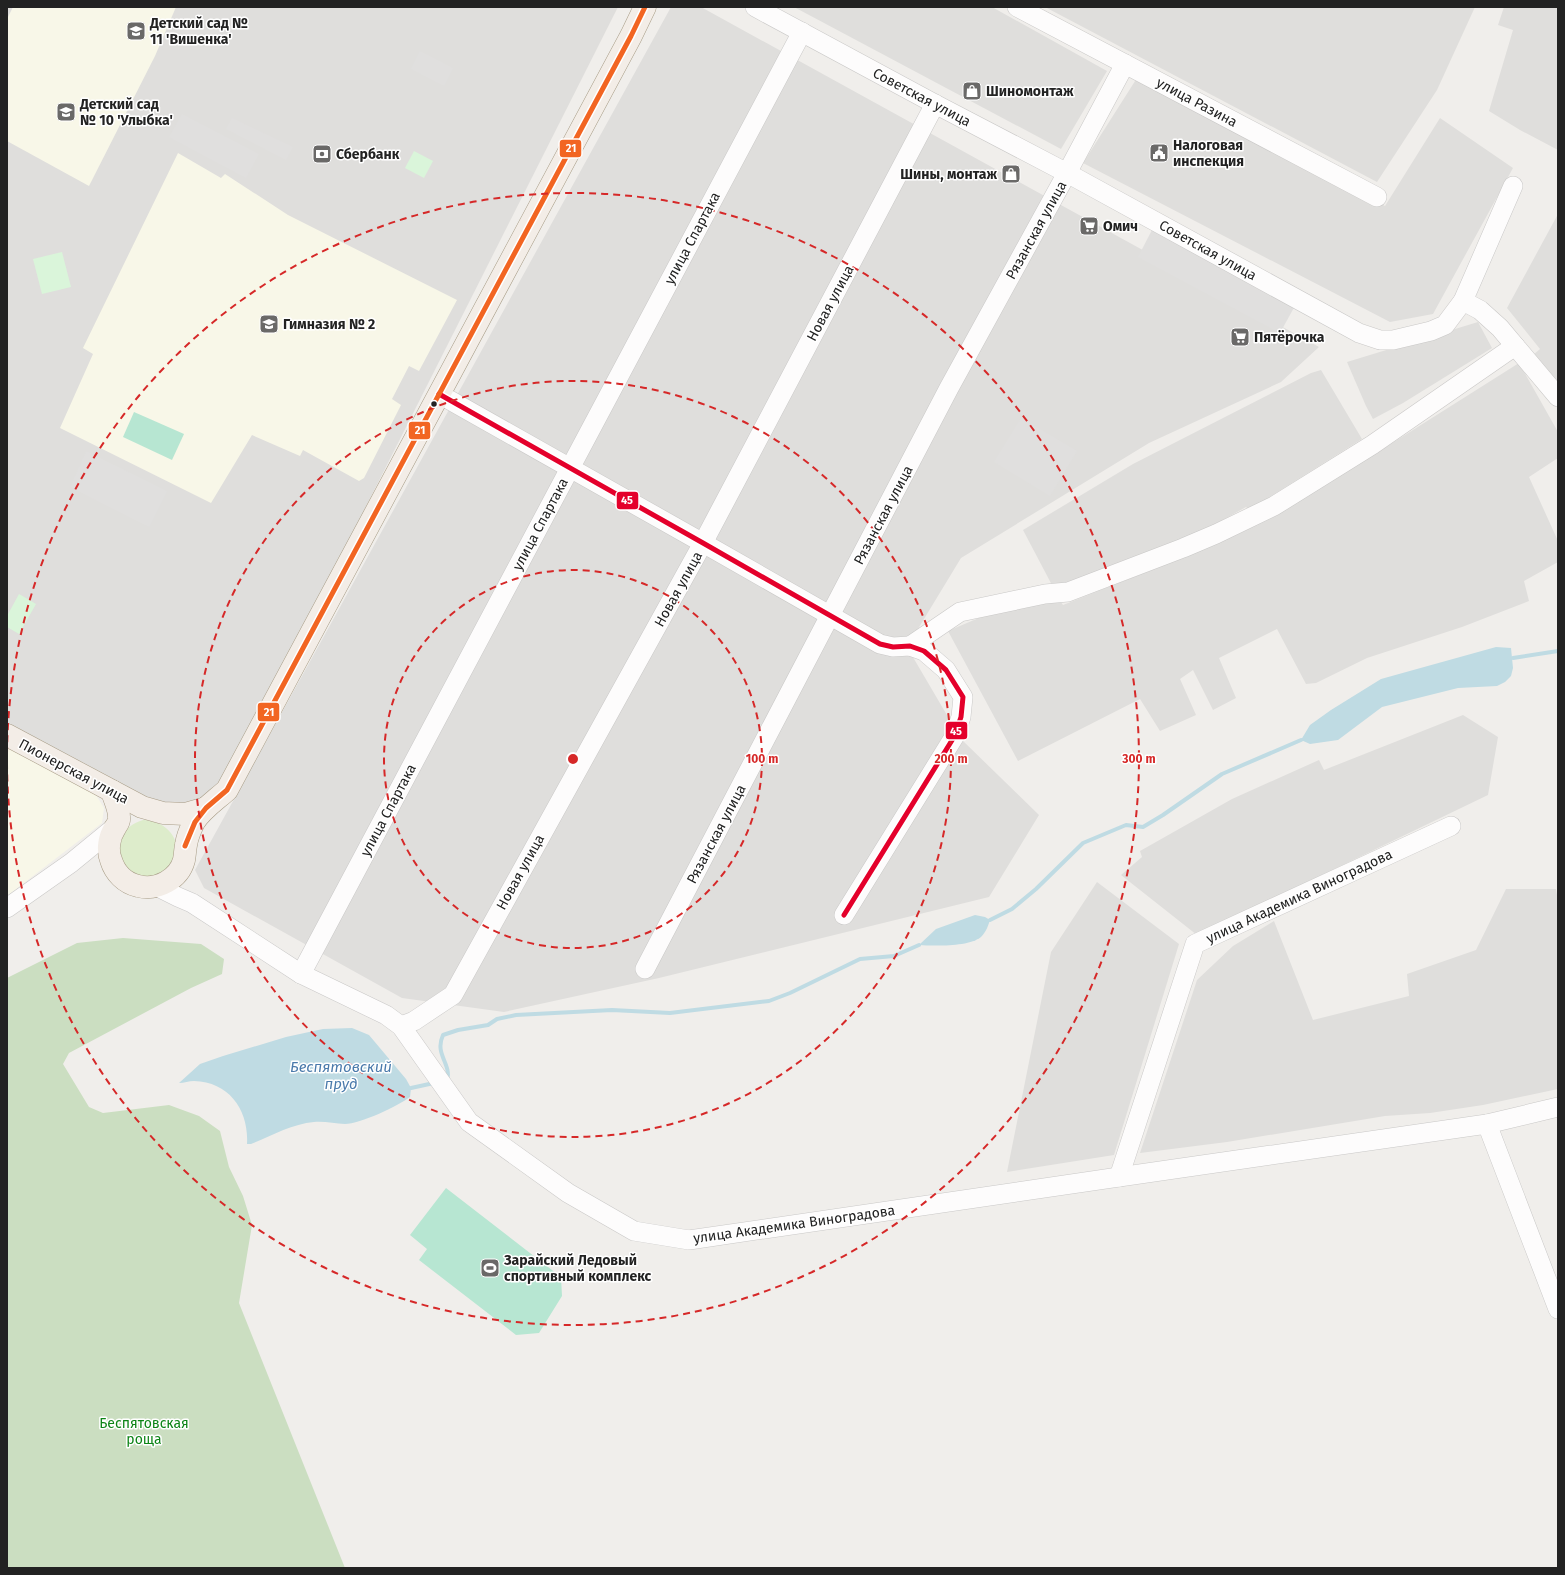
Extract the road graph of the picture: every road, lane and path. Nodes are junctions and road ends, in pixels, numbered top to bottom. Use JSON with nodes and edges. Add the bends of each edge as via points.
{"nodes":[{"id":1,"x":645,"y":7,"type":"edge"},
{"id":2,"x":755,"y":7,"type":"edge"},
{"id":3,"x":1017,"y":7,"type":"edge"},
{"id":4,"x":802,"y":32,"type":"junction"},
{"id":5,"x":1125,"y":64,"type":"junction"},
{"id":6,"x":935,"y":104,"type":"junction"},
{"id":7,"x":1067,"y":173,"type":"junction"},
{"id":8,"x":1513,"y":186,"type":"dead end"},
{"id":9,"x":1377,"y":197,"type":"dead end"},
{"id":10,"x":1463,"y":301,"type":"junction"},
{"id":11,"x":1515,"y":346,"type":"junction"},
{"id":12,"x":439,"y":394,"type":"junction"},
{"id":13,"x":1558,"y":397,"type":"edge"},
{"id":14,"x":570,"y":467,"type":"junction"},
{"id":15,"x":703,"y":543,"type":"junction"},
{"id":16,"x":830,"y":616,"type":"junction"},
{"id":17,"x":910,"y":646,"type":"junction"},
{"id":18,"x":7,"y":735,"type":"edge"},
{"id":19,"x":112,"y":791,"type":"junction"},
{"id":20,"x":206,"y":808,"type":"junction"},
{"id":21,"x":163,"y":813,"type":"junction"},
{"id":22,"x":117,"y":825,"type":"junction"},
{"id":23,"x":1451,"y":826,"type":"dead end"},
{"id":24,"x":183,"y":856,"type":"junction"},
{"id":25,"x":71,"y":863,"type":"junction"},
{"id":26,"x":114,"y":868,"type":"junction"},
{"id":27,"x":156,"y":886,"type":"junction"},
{"id":28,"x":192,"y":903,"type":"junction"},
{"id":29,"x":7,"y":908,"type":"edge"},
{"id":30,"x":844,"y":915,"type":"dead end"},
{"id":31,"x":645,"y":969,"type":"dead end"},
{"id":32,"x":301,"y":974,"type":"junction"},
{"id":33,"x":401,"y":1026,"type":"junction"},
{"id":34,"x":1558,"y":1107,"type":"edge"},
{"id":35,"x":1488,"y":1124,"type":"junction"},
{"id":36,"x":1118,"y":1176,"type":"junction"},
{"id":37,"x":1558,"y":1309,"type":"edge"}],
"edges":[{"from":1,"to":12,"type":"main road"},
{"from":2,"to":4,"type":"street","name":"Советская улица"},
{"from":3,"to":5,"type":"street","name":"улица Разина"},
{"from":4,"to":6,"type":"street","name":"Советская улица"},
{"from":4,"to":14,"type":"street","name":"улица Спартака"},
{"from":5,"to":7,"type":"street","name":"Рязанская улица"},
{"from":5,"to":9,"type":"street","name":"улица Разина"},
{"from":6,"to":7,"type":"street","name":"Советская улица"},
{"from":6,"to":15,"type":"street","name":"Новая улица"},
{"from":7,"to":10,"type":"street","name":"Советская улица","via":[[1359,333],[1380,340],[1393,340],[1445,325]]},
{"from":7,"to":16,"type":"street","name":"Рязанская улица","via":[[949,388]]},
{"from":8,"to":10,"type":"street","name":"Советская улица"},
{"from":10,"to":11,"type":"street","via":[[1480,310]]},
{"from":11,"to":13,"type":"street"},
{"from":11,"to":17,"type":"street","via":[[1372,445],[1274,506],[1183,548],[1068,592],[1045,594],[960,612]]},
{"from":12,"to":14,"type":"street"},
{"from":12,"to":20,"type":"main road","via":[[227,790]]},
{"from":14,"to":15,"type":"street"},
{"from":14,"to":32,"type":"street","name":"улица Спартака"},
{"from":15,"to":16,"type":"street"},
{"from":15,"to":33,"type":"street","name":"Новая улица","via":[[452,995]]},
{"from":16,"to":17,"type":"street","via":[[880,644],[893,647]]},
{"from":16,"to":31,"type":"street","name":"Рязанская улица"},
{"from":17,"to":30,"type":"street","via":[[924,651],[946,670],[963,697],[961,717],[954,737]]},
{"from":18,"to":19,"type":"main road","name":"Пионерская улица"},
{"from":19,"to":21,"type":"main road","name":"Пионерская улица","via":[[142,807]]},
{"from":19,"to":22,"type":"main road","via":[[120,817]]},
{"from":20,"to":21,"type":"main road","via":[[185,814]]},
{"from":20,"to":24,"type":"main road","via":[[195,822]]},
{"from":21,"to":22,"type":"street","via":[[141,810],[131,813]]},
{"from":21,"to":24,"type":"street","via":[[180,828],[184,838]]},
{"from":22,"to":25,"type":"street"},
{"from":22,"to":26,"type":"main road","via":[[110,837],[109,847]]},
{"from":23,"to":36,"type":"street","name":"улица Академика Виноградова","via":[[1195,944]]},
{"from":24,"to":27,"type":"main road","via":[[171,879]]},
{"from":24,"to":28,"type":"street","via":[[186,891]]},
{"from":25,"to":26,"type":"street","via":[[92,860]]},
{"from":25,"to":29,"type":"street"},
{"from":26,"to":27,"type":"main road","via":[[129,882],[139,886]]},
{"from":27,"to":28,"type":"street","name":"улица Академика Виноградова"},
{"from":28,"to":32,"type":"street","name":"улица Академика Виноградова"},
{"from":32,"to":33,"type":"street","name":"улица Академика Виноградова","via":[[386,1015]]},
{"from":33,"to":36,"type":"street","name":"улица Академика Виноградова","via":[[469,1122],[568,1193],[634,1230],[689,1240]]},
{"from":34,"to":35,"type":"street","name":"улица Академика Виноградова"},
{"from":35,"to":36,"type":"street","name":"улица Академика Виноградова"},
{"from":35,"to":37,"type":"street"}]}
